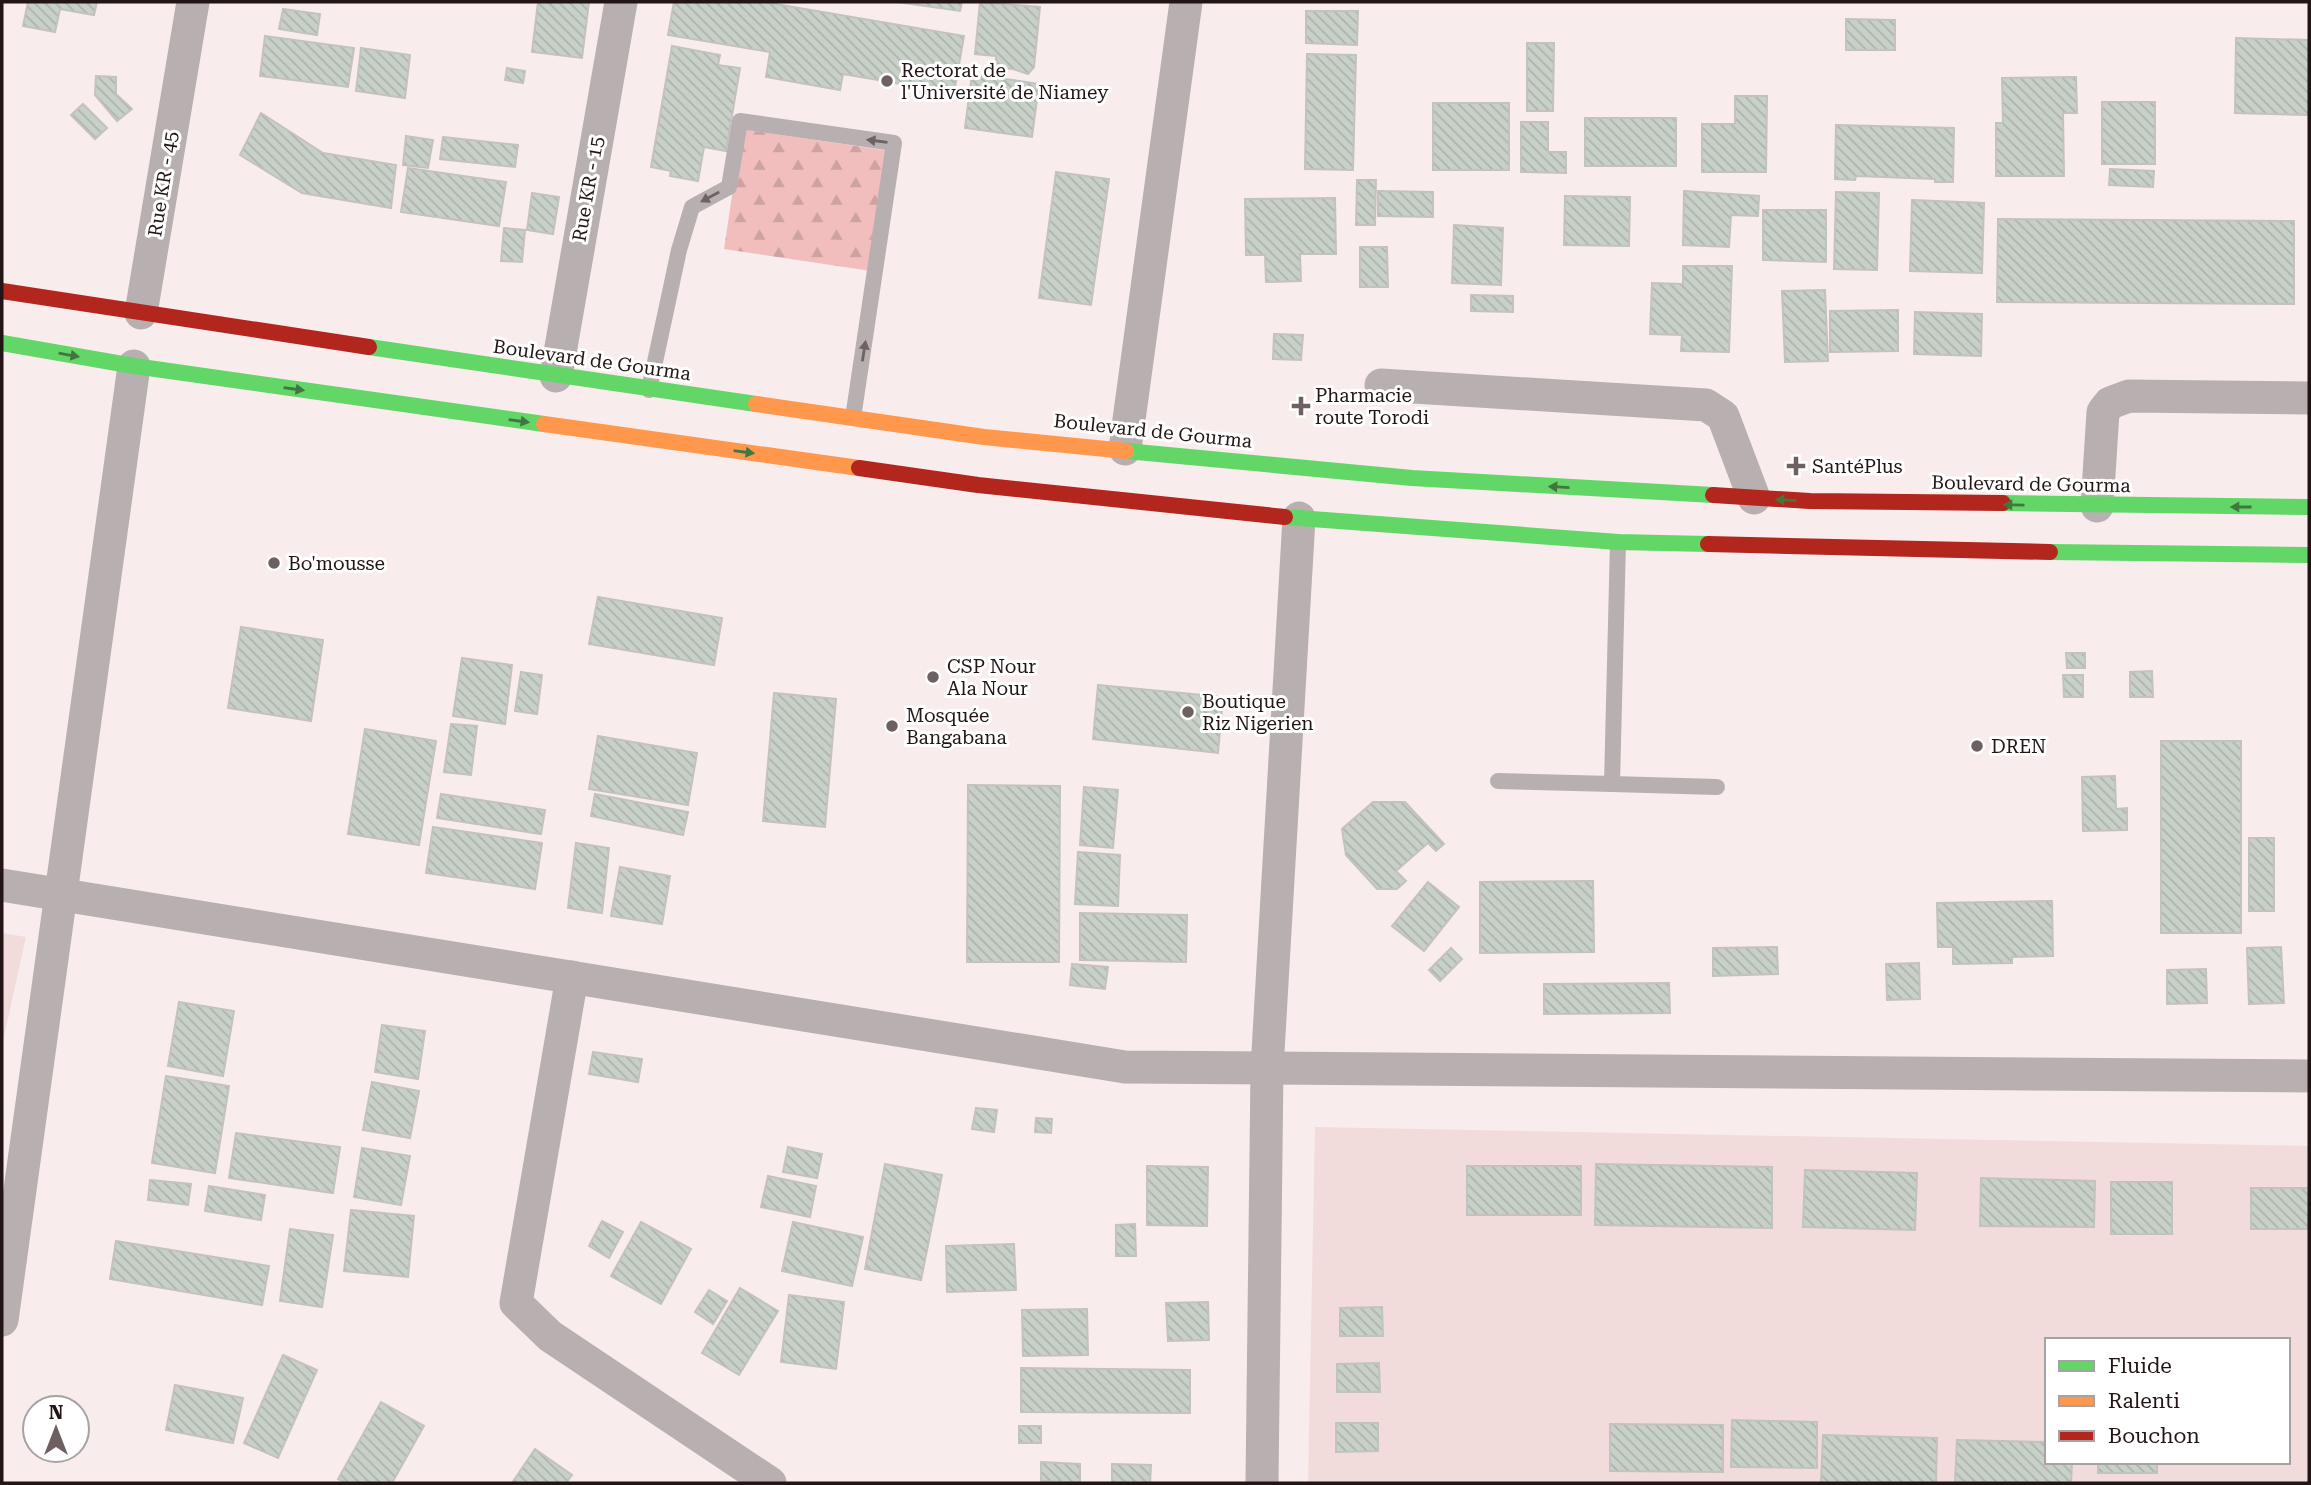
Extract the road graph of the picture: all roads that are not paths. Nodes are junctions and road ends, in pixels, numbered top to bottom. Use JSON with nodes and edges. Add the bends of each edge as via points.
{"nodes":[{"id":1,"x":193,"y":2,"type":"edge"},
{"id":2,"x":621,"y":2,"type":"edge"},
{"id":3,"x":1186,"y":2,"type":"edge"},
{"id":4,"x":2,"y":292,"type":"edge"},
{"id":5,"x":141,"y":320,"type":"junction"},
{"id":6,"x":2,"y":343,"type":"edge"},
{"id":7,"x":135,"y":360,"type":"junction"},
{"id":8,"x":556,"y":376,"type":"junction"},
{"id":9,"x":1381,"y":385,"type":"dead end"},
{"id":10,"x":649,"y":390,"type":"junction"},
{"id":11,"x":2309,"y":398,"type":"edge"},
{"id":12,"x":853,"y":418,"type":"junction"},
{"id":13,"x":1125,"y":449,"type":"junction"},
{"id":14,"x":1754,"y":498,"type":"junction"},
{"id":15,"x":2097,"y":506,"type":"junction"},
{"id":16,"x":2309,"y":507,"type":"edge"},
{"id":17,"x":1299,"y":518,"type":"junction"},
{"id":18,"x":1618,"y":542,"type":"junction"},
{"id":19,"x":2309,"y":555,"type":"edge"},
{"id":20,"x":1498,"y":781,"type":"dead end"},
{"id":21,"x":1612,"y":785,"type":"junction"},
{"id":22,"x":1717,"y":787,"type":"dead end"},
{"id":23,"x":2,"y":885,"type":"edge"},
{"id":24,"x":60,"y":894,"type":"junction"},
{"id":25,"x":572,"y":977,"type":"junction"},
{"id":26,"x":1268,"y":1069,"type":"junction"},
{"id":27,"x":2309,"y":1076,"type":"edge"},
{"id":28,"x":2,"y":1320,"type":"edge"},
{"id":29,"x":770,"y":1483,"type":"edge"},
{"id":30,"x":1262,"y":1483,"type":"edge"}],
"edges":[{"from":1,"to":5,"type":"street","name":"Rue KR - 45"},
{"from":2,"to":8,"type":"street","name":"Rue KR - 15"},
{"from":3,"to":13,"type":"street"},
{"from":4,"to":5,"type":"highway","name":"Boulevard de Gourma"},
{"from":5,"to":8,"type":"highway","name":"Boulevard de Gourma"},
{"from":6,"to":7,"type":"highway","one_way":true},
{"from":7,"to":17,"type":"highway","one_way":true,"via":[[978,485]]},
{"from":7,"to":24,"type":"street"},
{"from":8,"to":10,"type":"highway","name":"Boulevard de Gourma"},
{"from":9,"to":14,"type":"street","via":[[1706,405],[1723,416]]},
{"from":10,"to":12,"type":"highway","name":"Boulevard de Gourma"},
{"from":12,"to":10,"type":"lane","one_way":true,"via":[[894,143],[753,122],[740,121],[729,187],[692,207]]},
{"from":11,"to":15,"type":"street","via":[[2129,396],[2110,403],[2103,412]]},
{"from":12,"to":13,"type":"highway","name":"Boulevard de Gourma"},
{"from":14,"to":13,"type":"highway","name":"Boulevard de Gourma","one_way":true,"via":[[1412,478]]},
{"from":15,"to":14,"type":"highway","name":"Boulevard de Gourma","one_way":true},
{"from":16,"to":15,"type":"highway","name":"Boulevard de Gourma","one_way":true},
{"from":17,"to":18,"type":"highway"},
{"from":17,"to":26,"type":"street"},
{"from":18,"to":19,"type":"highway"},
{"from":18,"to":21,"type":"lane"},
{"from":20,"to":21,"type":"lane"},
{"from":21,"to":22,"type":"lane"},
{"from":23,"to":24,"type":"street"},
{"from":24,"to":25,"type":"street"},
{"from":24,"to":28,"type":"street"},
{"from":25,"to":26,"type":"street","via":[[1125,1067]]},
{"from":25,"to":29,"type":"street","via":[[516,1303],[550,1336]]},
{"from":26,"to":27,"type":"street"},
{"from":26,"to":30,"type":"street"}]}
